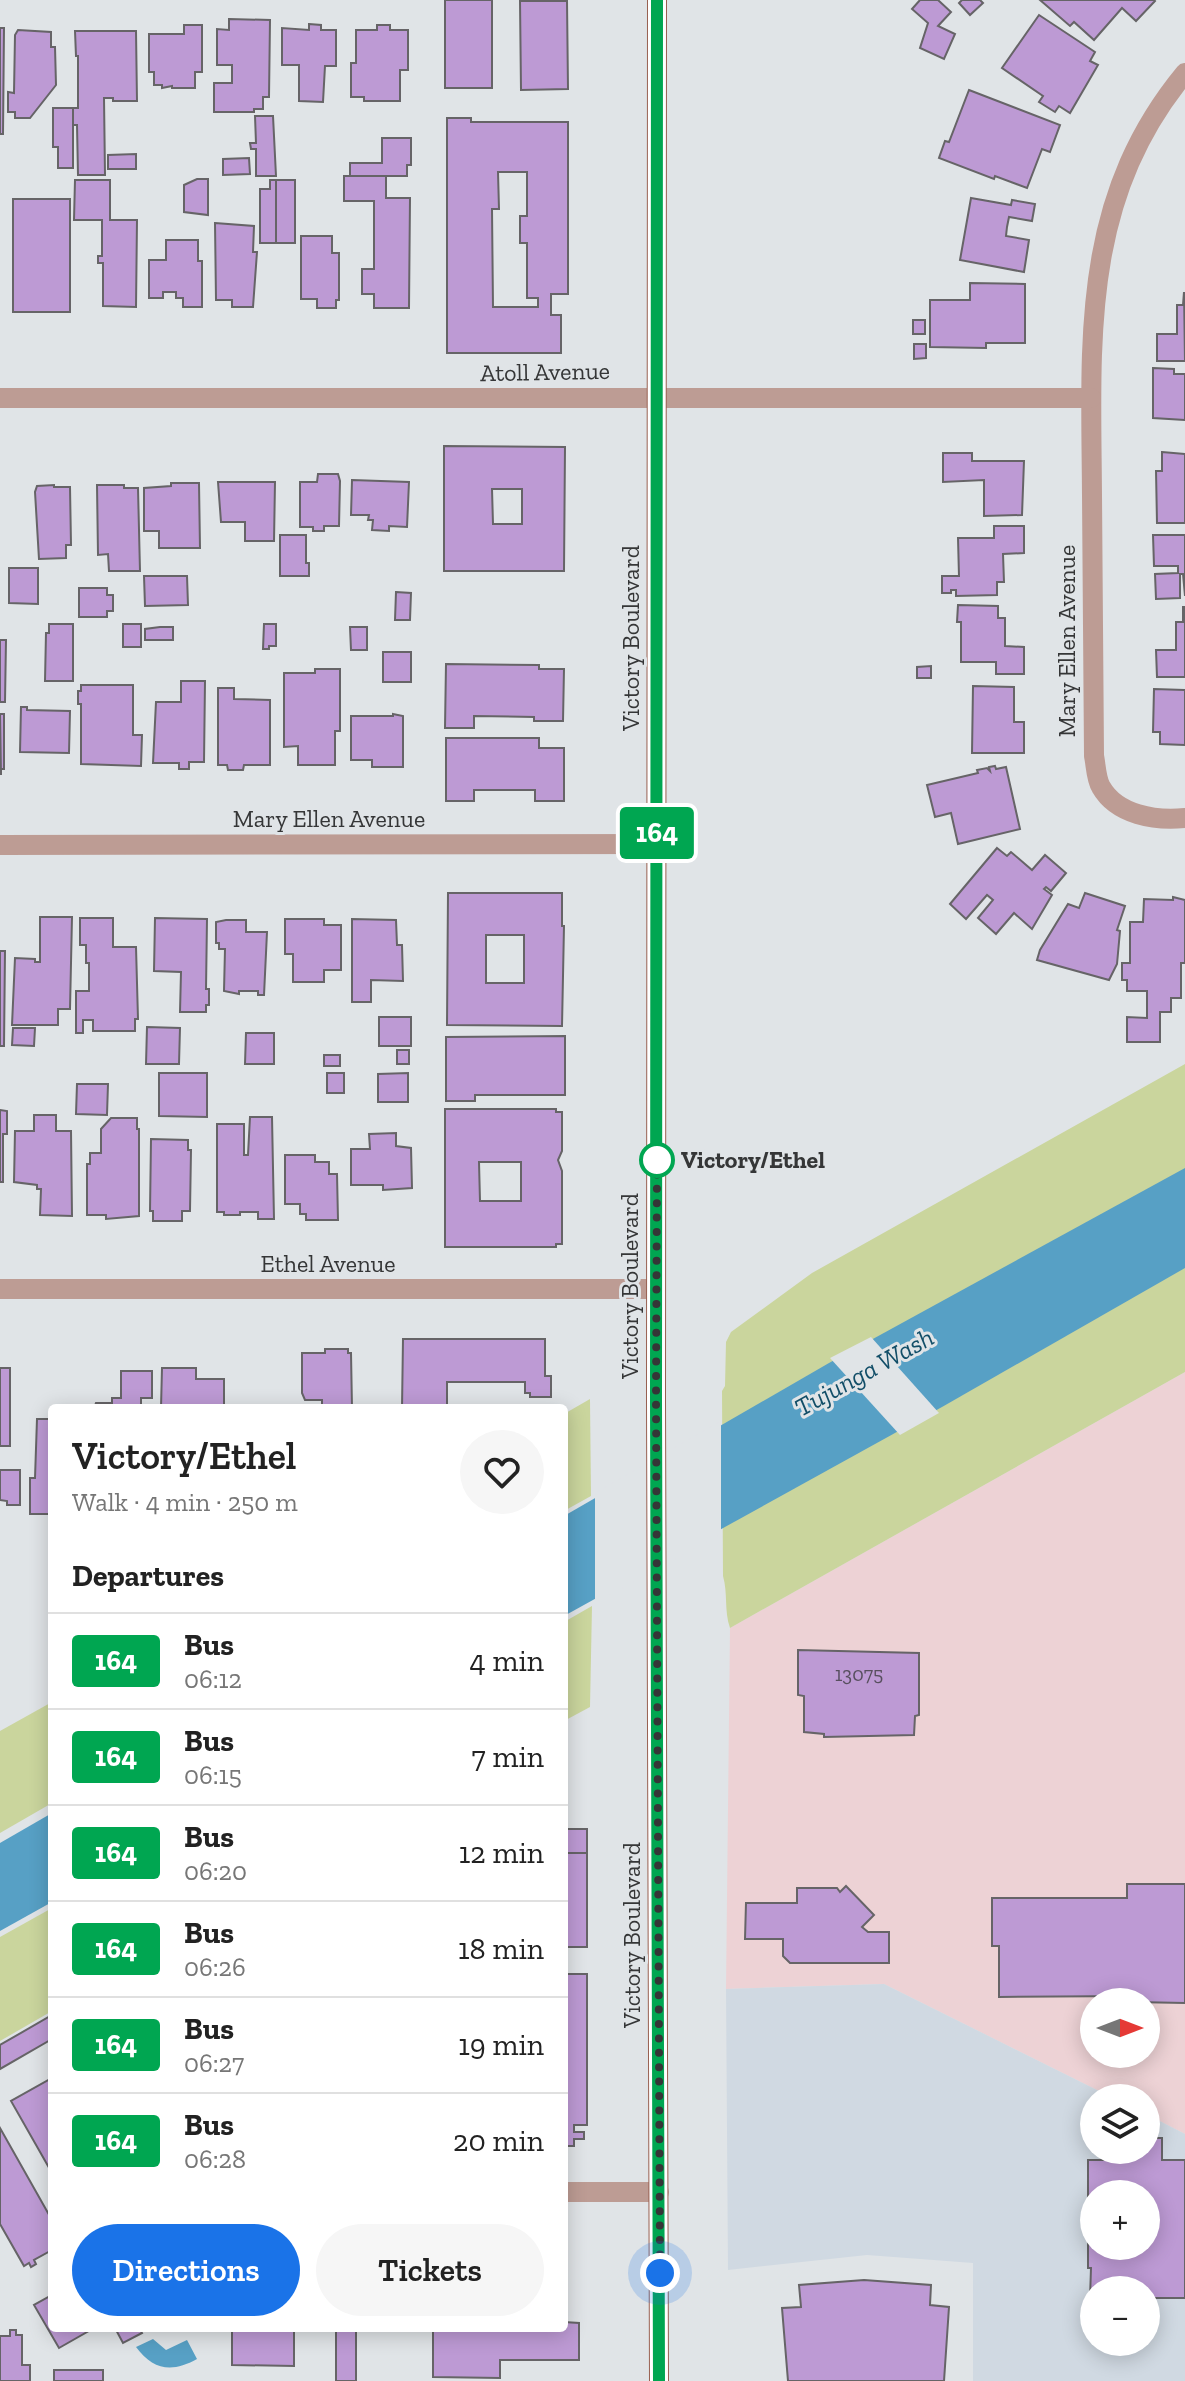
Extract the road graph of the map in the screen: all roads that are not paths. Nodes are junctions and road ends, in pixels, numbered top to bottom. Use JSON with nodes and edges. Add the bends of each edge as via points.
{"nodes":[{"id":1,"x":657,"y":0,"type":"edge"},
{"id":2,"x":1185,"y":73,"type":"edge"},
{"id":3,"x":656,"y":397,"type":"junction"},
{"id":4,"x":0,"y":398,"type":"edge"},
{"id":5,"x":1091,"y":398,"type":"junction"},
{"id":6,"x":1185,"y":818,"type":"edge"},
{"id":7,"x":657,"y":844,"type":"junction"},
{"id":8,"x":0,"y":845,"type":"edge"},
{"id":9,"x":0,"y":1289,"type":"edge"},
{"id":10,"x":656,"y":1289,"type":"junction"},
{"id":11,"x":568,"y":2192,"type":"edge"},
{"id":12,"x":659,"y":2192,"type":"junction"},
{"id":13,"x":659,"y":2381,"type":"edge"}],
"edges":[{"from":1,"to":3,"type":"main road","name":"Victory Boulevard"},
{"from":2,"to":5,"type":"street","name":"Mary Ellen Avenue","via":[[1162,101],[1130,159],[1106,227],[1094,294]]},
{"from":3,"to":4,"type":"street","name":"Atoll Avenue"},
{"from":3,"to":5,"type":"street","name":"Atoll Avenue"},
{"from":3,"to":7,"type":"main road","name":"Victory Boulevard"},
{"from":5,"to":6,"type":"street","name":"Mary Ellen Avenue","via":[[1094,756],[1100,786],[1123,811]]},
{"from":7,"to":8,"type":"street","name":"Mary Ellen Avenue"},
{"from":7,"to":10,"type":"main road","name":"Victory Boulevard"},
{"from":9,"to":10,"type":"street","name":"Ethel Avenue"},
{"from":10,"to":12,"type":"main road","name":"Victory Boulevard"},
{"from":11,"to":12,"type":"street"},
{"from":12,"to":13,"type":"main road","name":"Victory Boulevard"}]}
